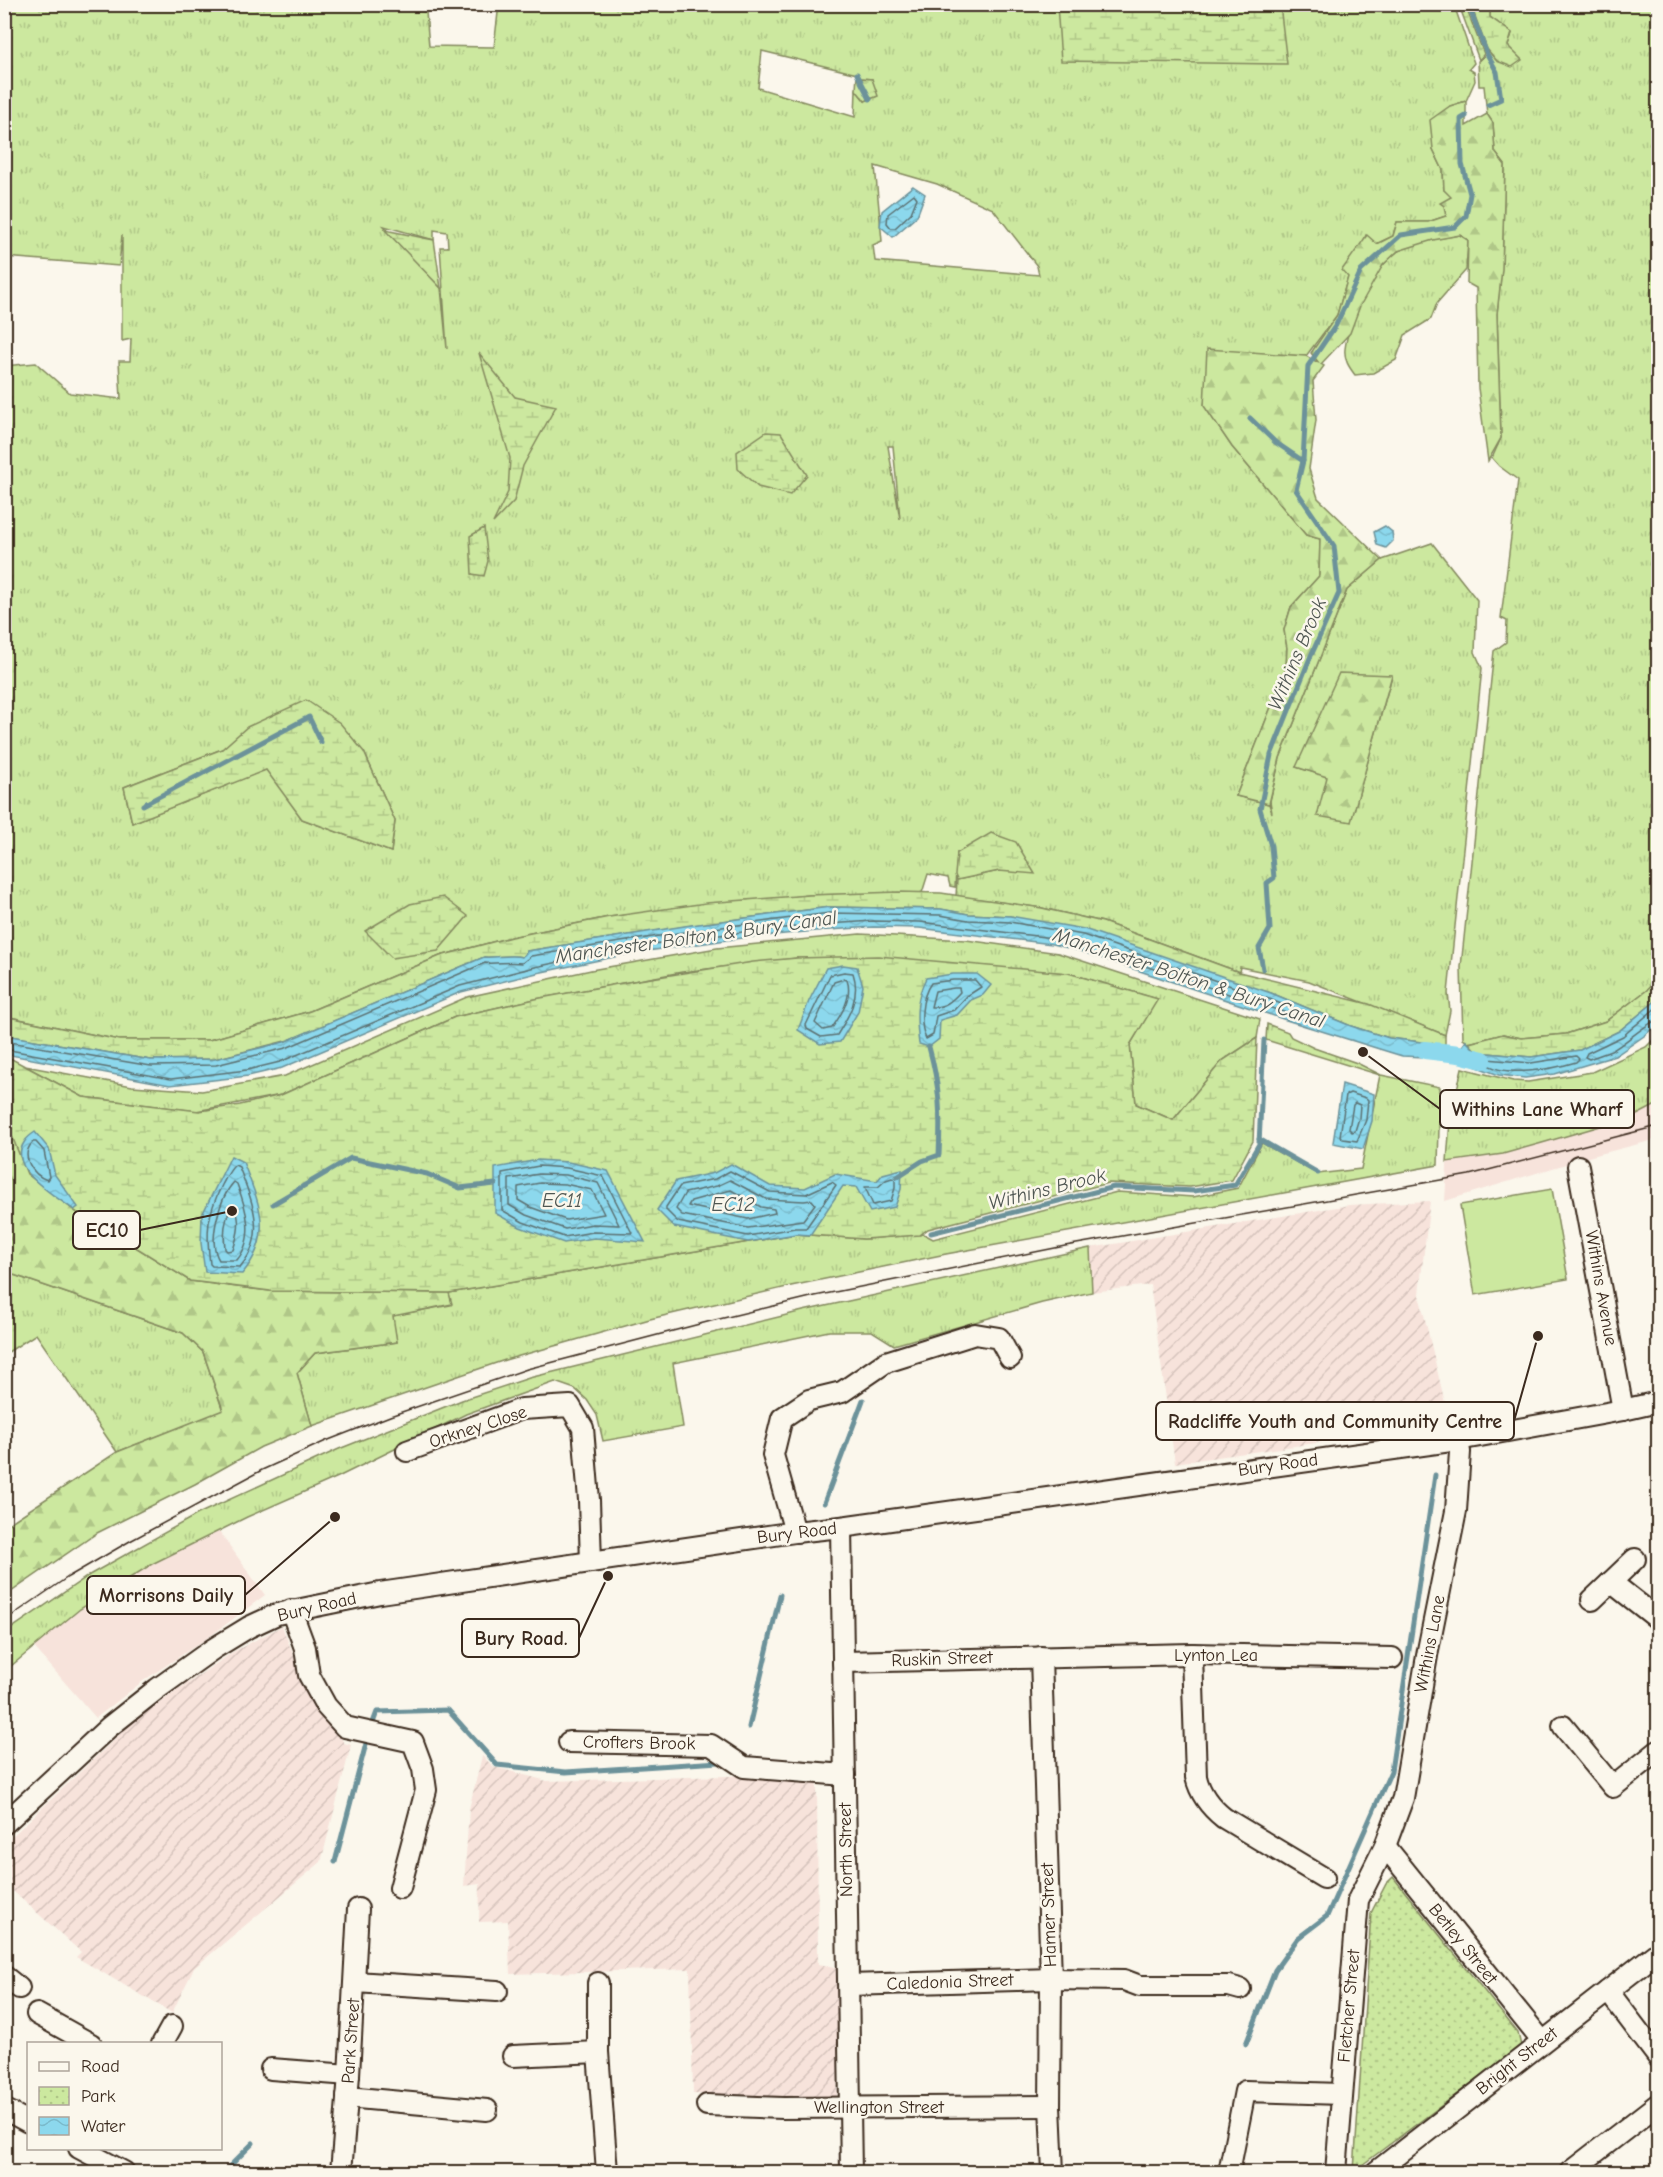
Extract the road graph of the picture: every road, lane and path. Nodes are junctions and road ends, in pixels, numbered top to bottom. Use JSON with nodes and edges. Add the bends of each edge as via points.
{"nodes":[{"id":1,"x":1578,"y":1166,"type":"dead end"},
{"id":2,"x":1010,"y":1358,"type":"dead end"},
{"id":3,"x":1659,"y":1402,"type":"edge"},
{"id":4,"x":1623,"y":1410,"type":"junction"},
{"id":5,"x":1458,"y":1440,"type":"junction"},
{"id":6,"x":406,"y":1451,"type":"dead end"},
{"id":7,"x":841,"y":1527,"type":"junction"},
{"id":8,"x":795,"y":1532,"type":"junction"},
{"id":9,"x":1635,"y":1559,"type":"dead end"},
{"id":10,"x":591,"y":1562,"type":"junction"},
{"id":11,"x":1611,"y":1582,"type":"junction"},
{"id":12,"x":1592,"y":1600,"type":"dead end"},
{"id":13,"x":291,"y":1610,"type":"junction"},
{"id":14,"x":1659,"y":1618,"type":"edge"},
{"id":15,"x":1192,"y":1654,"type":"junction"},
{"id":16,"x":1041,"y":1657,"type":"junction"},
{"id":17,"x":1392,"y":1658,"type":"dead end"},
{"id":18,"x":843,"y":1662,"type":"junction"},
{"id":19,"x":1563,"y":1726,"type":"dead end"},
{"id":20,"x":569,"y":1742,"type":"dead end"},
{"id":21,"x":1659,"y":1751,"type":"edge"},
{"id":22,"x":845,"y":1775,"type":"junction"},
{"id":23,"x":4,"y":1824,"type":"edge"},
{"id":24,"x":1385,"y":1846,"type":"junction"},
{"id":25,"x":1324,"y":1878,"type":"dead end"},
{"id":26,"x":400,"y":1888,"type":"dead end"},
{"id":27,"x":358,"y":1909,"type":"dead end"},
{"id":28,"x":1659,"y":1952,"type":"edge"},
{"id":29,"x":1052,"y":1979,"type":"junction"},
{"id":30,"x":355,"y":1982,"type":"junction"},
{"id":31,"x":598,"y":1983,"type":"dead end"},
{"id":32,"x":849,"y":1985,"type":"junction"},
{"id":33,"x":1240,"y":1989,"type":"dead end"},
{"id":34,"x":497,"y":1991,"type":"dead end"},
{"id":35,"x":1608,"y":1991,"type":"junction"},
{"id":36,"x":37,"y":2014,"type":"dead end"},
{"id":37,"x":172,"y":2026,"type":"dead end"},
{"id":38,"x":1542,"y":2041,"type":"junction"},
{"id":39,"x":89,"y":2042,"type":"edge"},
{"id":40,"x":163,"y":2042,"type":"edge"},
{"id":41,"x":598,"y":2052,"type":"junction"},
{"id":42,"x":513,"y":2056,"type":"dead end"},
{"id":43,"x":1659,"y":2057,"type":"edge"},
{"id":44,"x":271,"y":2069,"type":"dead end"},
{"id":45,"x":349,"y":2075,"type":"junction"},
{"id":46,"x":1341,"y":2094,"type":"junction"},
{"id":47,"x":347,"y":2097,"type":"junction"},
{"id":48,"x":1659,"y":2104,"type":"edge"},
{"id":49,"x":707,"y":2105,"type":"dead end"},
{"id":50,"x":1050,"y":2106,"type":"junction"},
{"id":51,"x":851,"y":2107,"type":"junction"},
{"id":52,"x":4,"y":2109,"type":"edge"},
{"id":53,"x":487,"y":2110,"type":"dead end"},
{"id":54,"x":27,"y":2121,"type":"edge"},
{"id":55,"x":89,"y":2156,"type":"edge"},
{"id":56,"x":124,"y":2172,"type":"edge"},
{"id":57,"x":341,"y":2172,"type":"edge"},
{"id":58,"x":607,"y":2172,"type":"edge"},
{"id":59,"x":851,"y":2172,"type":"edge"},
{"id":60,"x":1053,"y":2172,"type":"edge"},
{"id":61,"x":1229,"y":2172,"type":"edge"},
{"id":62,"x":1336,"y":2172,"type":"edge"},
{"id":63,"x":1376,"y":2172,"type":"edge"},
{"id":64,"x":1570,"y":2172,"type":"edge"}],
"edges":[{"from":1,"to":4,"type":"street","name":"Withins Avenue"},
{"from":2,"to":8,"type":"street","via":[[999,1338],[975,1334],[886,1362],[842,1392],[809,1400],[782,1418],[773,1455]]},
{"from":3,"to":4,"type":"street","name":"Bury Road"},
{"from":4,"to":5,"type":"street","name":"Bury Road"},
{"from":5,"to":7,"type":"street","name":"Bury Road"},
{"from":5,"to":24,"type":"street","name":"Withins Lane","via":[[1456,1511],[1403,1798]]},
{"from":6,"to":10,"type":"street","name":"Orkney Close","via":[[522,1409],[570,1406],[583,1428]]},
{"from":7,"to":8,"type":"street","name":"Bury Road"},
{"from":7,"to":18,"type":"street","name":"North Street"},
{"from":8,"to":10,"type":"street","name":"Bury Road"},
{"from":9,"to":11,"type":"street"},
{"from":10,"to":13,"type":"street","name":"Bury Road"},
{"from":11,"to":12,"type":"street"},
{"from":11,"to":14,"type":"street"},
{"from":13,"to":23,"type":"street","name":"Bury Road","via":[[249,1627],[157,1689],[109,1727]]},
{"from":13,"to":26,"type":"street","via":[[305,1648],[309,1675],[326,1706],[345,1727],[413,1742],[426,1790]]},
{"from":15,"to":16,"type":"street","name":"Lynton Lea"},
{"from":15,"to":17,"type":"street","name":"Lynton Lea"},
{"from":15,"to":25,"type":"street","via":[[1198,1787],[1224,1818]]},
{"from":16,"to":18,"type":"street","name":"Ruskin Street"},
{"from":16,"to":29,"type":"street","name":"Hamer Street"},
{"from":18,"to":22,"type":"street","name":"North Street"},
{"from":19,"to":21,"type":"street","via":[[1613,1788]]},
{"from":20,"to":22,"type":"street","name":"Crofters Brook","via":[[711,1745],[744,1767]]},
{"from":22,"to":32,"type":"street","name":"North Street"},
{"from":24,"to":38,"type":"street","name":"Betley Street"},
{"from":24,"to":46,"type":"street","name":"Fletcher Street","via":[[1358,1900]]},
{"from":27,"to":30,"type":"street","name":"Park Street"},
{"from":28,"to":35,"type":"street","name":"Bright Street"},
{"from":29,"to":32,"type":"street","name":"Caledonia Street"},
{"from":29,"to":33,"type":"street","name":"Caledonia Street"},
{"from":29,"to":50,"type":"street","name":"Hamer Street"},
{"from":30,"to":34,"type":"street"},
{"from":30,"to":45,"type":"street","name":"Park Street"},
{"from":31,"to":41,"type":"street"},
{"from":32,"to":51,"type":"street","name":"North Street"},
{"from":35,"to":38,"type":"street","name":"Bright Street"},
{"from":35,"to":43,"type":"street"},
{"from":36,"to":39,"type":"street"},
{"from":37,"to":40,"type":"street"},
{"from":38,"to":63,"type":"street","name":"Bright Street"},
{"from":41,"to":42,"type":"street"},
{"from":41,"to":58,"type":"street"},
{"from":44,"to":45,"type":"street"},
{"from":45,"to":47,"type":"street","name":"Park Street"},
{"from":46,"to":61,"type":"street","via":[[1245,2091]]},
{"from":46,"to":62,"type":"street","name":"Fletcher Street"},
{"from":47,"to":53,"type":"street"},
{"from":47,"to":57,"type":"street","name":"Park Street"},
{"from":48,"to":64,"type":"street"},
{"from":49,"to":51,"type":"street","name":"Wellington Street"},
{"from":50,"to":51,"type":"street","name":"Wellington Street"},
{"from":50,"to":60,"type":"street","name":"Hamer Street"},
{"from":51,"to":59,"type":"street","name":"North Street"},
{"from":52,"to":54,"type":"street"},
{"from":55,"to":56,"type":"street"}]}
